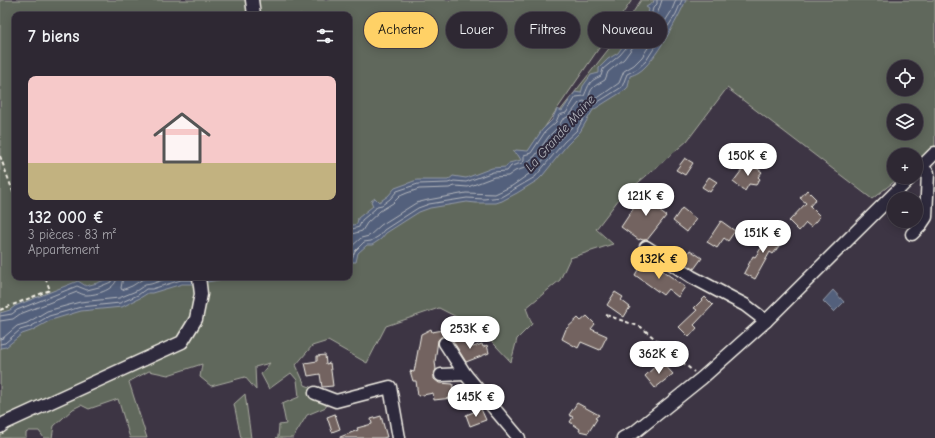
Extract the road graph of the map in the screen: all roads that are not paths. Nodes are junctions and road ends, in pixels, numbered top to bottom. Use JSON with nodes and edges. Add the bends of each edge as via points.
{"nodes":[{"id":1,"x":252,"y":0,"type":"edge"},
{"id":2,"x":254,"y":12,"type":"edge"},
{"id":3,"x":935,"y":153,"type":"edge"},
{"id":4,"x":923,"y":166,"type":"edge"},
{"id":5,"x":923,"y":171,"type":"edge"},
{"id":6,"x":905,"y":184,"type":"edge"},
{"id":7,"x":912,"y":234,"type":"dead end"},
{"id":8,"x":646,"y":247,"type":"dead end"},
{"id":9,"x":199,"y":280,"type":"edge"},
{"id":10,"x":766,"y":321,"type":"junction"},
{"id":11,"x":445,"y":343,"type":"dead end"},
{"id":12,"x":464,"y":374,"type":"junction"},
{"id":13,"x":440,"y":375,"type":"dead end"},
{"id":14,"x":315,"y":393,"type":"dead end"},
{"id":15,"x":0,"y":426,"type":"edge"},
{"id":16,"x":399,"y":438,"type":"edge"},
{"id":17,"x":519,"y":438,"type":"edge"},
{"id":18,"x":623,"y":438,"type":"edge"}],
"edges":[{"from":1,"to":2,"type":"street"},
{"from":3,"to":4,"type":"street"},
{"from":5,"to":7,"type":"street","via":[[928,173],[926,217]]},
{"from":6,"to":10,"type":"street"},
{"from":8,"to":10,"type":"street","via":[[692,277],[745,305]]},
{"from":9,"to":15,"type":"street","via":[[201,294],[196,319],[182,342]]},
{"from":10,"to":18,"type":"street","via":[[702,378],[636,431]]},
{"from":11,"to":12,"type":"street"},
{"from":12,"to":13,"type":"street"},
{"from":12,"to":17,"type":"street"},
{"from":14,"to":16,"type":"street","via":[[336,401],[390,387]]}]}
